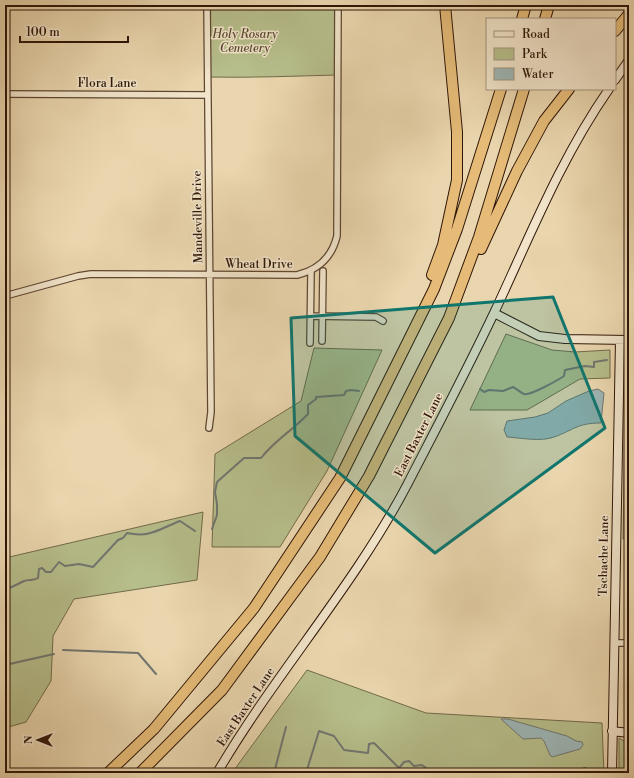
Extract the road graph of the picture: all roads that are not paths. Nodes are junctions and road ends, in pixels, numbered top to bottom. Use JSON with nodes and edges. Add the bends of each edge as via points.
{"nodes":[{"id":1,"x":207,"y":5,"type":"edge"},
{"id":2,"x":338,"y":5,"type":"edge"},
{"id":3,"x":445,"y":5,"type":"edge"},
{"id":4,"x":526,"y":5,"type":"edge"},
{"id":5,"x":549,"y":5,"type":"edge"},
{"id":6,"x":629,"y":14,"type":"edge"},
{"id":7,"x":522,"y":18,"type":"edge"},
{"id":8,"x":545,"y":18,"type":"edge"},
{"id":9,"x":616,"y":30,"type":"edge"},
{"id":10,"x":629,"y":60,"type":"edge"},
{"id":11,"x":616,"y":79,"type":"edge"},
{"id":12,"x":501,"y":90,"type":"edge"},
{"id":13,"x":524,"y":90,"type":"edge"},
{"id":14,"x":568,"y":90,"type":"edge"},
{"id":15,"x":608,"y":90,"type":"edge"},
{"id":16,"x":5,"y":94,"type":"edge"},
{"id":17,"x":208,"y":95,"type":"junction"},
{"id":18,"x":323,"y":271,"type":"dead end"},
{"id":19,"x":311,"y":272,"type":"junction"},
{"id":20,"x":209,"y":274,"type":"junction"},
{"id":21,"x":5,"y":296,"type":"edge"},
{"id":22,"x":494,"y":313,"type":"junction"},
{"id":23,"x":311,"y":316,"type":"junction"},
{"id":24,"x":323,"y":316,"type":"junction"},
{"id":25,"x":449,"y":318,"type":"junction"},
{"id":26,"x":383,"y":321,"type":"dead end"},
{"id":27,"x":620,"y":340,"type":"junction"},
{"id":28,"x":629,"y":340,"type":"edge"},
{"id":29,"x":322,"y":341,"type":"dead end"},
{"id":30,"x":310,"y":343,"type":"dead end"},
{"id":31,"x":405,"y":348,"type":"junction"},
{"id":32,"x":210,"y":428,"type":"dead end"},
{"id":33,"x":614,"y":643,"type":"junction"},
{"id":34,"x":629,"y":643,"type":"edge"},
{"id":35,"x":612,"y":730,"type":"junction"},
{"id":36,"x":629,"y":733,"type":"edge"},
{"id":37,"x":108,"y":773,"type":"edge"},
{"id":38,"x":140,"y":773,"type":"edge"},
{"id":39,"x":217,"y":773,"type":"edge"},
{"id":40,"x":612,"y":773,"type":"edge"}],
"edges":[{"from":1,"to":17,"type":"street","name":"Mandeville Drive"},
{"from":2,"to":19,"type":"street","name":"Wheat Drive","via":[[337,236],[327,259]]},
{"from":3,"to":31,"type":"highway","via":[[457,132],[457,180],[443,245]]},
{"from":4,"to":7,"type":"highway"},
{"from":5,"to":8,"type":"highway"},
{"from":6,"to":9,"type":"highway"},
{"from":10,"to":11,"type":"main road"},
{"from":12,"to":31,"type":"highway","via":[[457,229],[434,289]]},
{"from":13,"to":25,"type":"highway","via":[[479,237]]},
{"from":14,"to":25,"type":"highway","via":[[544,121],[517,171]]},
{"from":15,"to":22,"type":"main road","name":"East Baxter Lane","via":[[584,126],[533,227]]},
{"from":16,"to":17,"type":"street","name":"Flora Lane"},
{"from":17,"to":20,"type":"street","name":"Mandeville Drive"},
{"from":18,"to":24,"type":"street"},
{"from":19,"to":20,"type":"street","name":"Wheat Drive","via":[[297,275]]},
{"from":19,"to":23,"type":"street"},
{"from":20,"to":21,"type":"street","name":"Wheat Drive","via":[[91,274]]},
{"from":20,"to":32,"type":"street","name":"Mandeville Drive"},
{"from":22,"to":27,"type":"main road","via":[[539,336]]},
{"from":22,"to":39,"type":"main road","name":"East Baxter Lane","via":[[389,518],[242,731]]},
{"from":23,"to":24,"type":"street"},
{"from":23,"to":30,"type":"street"},
{"from":24,"to":26,"type":"street","via":[[376,317]]},
{"from":24,"to":29,"type":"street"},
{"from":25,"to":38,"type":"highway","via":[[369,476],[320,557],[222,690]]},
{"from":27,"to":28,"type":"main road"},
{"from":27,"to":33,"type":"main road","name":"Tschache Lane"},
{"from":31,"to":37,"type":"highway","via":[[340,478],[254,608],[154,729]]},
{"from":33,"to":34,"type":"street"},
{"from":33,"to":35,"type":"main road","name":"Tschache Lane"},
{"from":35,"to":36,"type":"main road"},
{"from":35,"to":40,"type":"main road","name":"Tschache Lane"}]}
